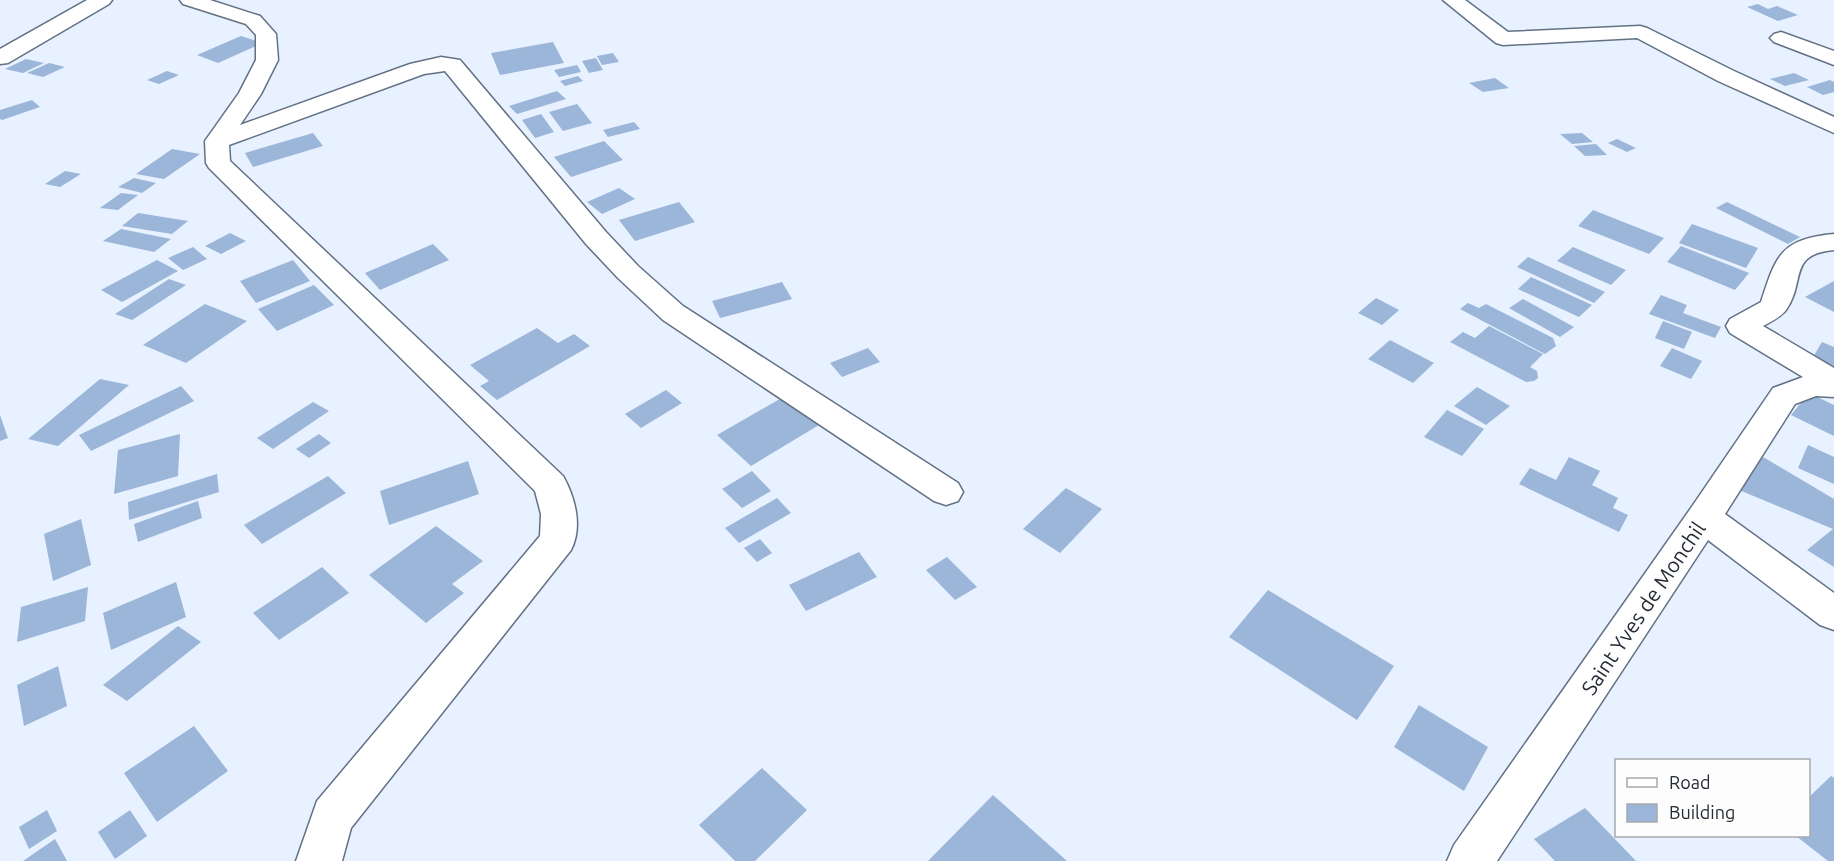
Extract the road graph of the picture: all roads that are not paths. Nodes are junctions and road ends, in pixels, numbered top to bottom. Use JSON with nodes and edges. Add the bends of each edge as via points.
{"nodes":[{"id":1,"x":102,"y":0,"type":"edge"},
{"id":2,"x":190,"y":0,"type":"edge"},
{"id":3,"x":1453,"y":0,"type":"edge"},
{"id":4,"x":1781,"y":38,"type":"dead end"},
{"id":5,"x":0,"y":58,"type":"edge"},
{"id":6,"x":1834,"y":59,"type":"edge"},
{"id":7,"x":1834,"y":126,"type":"edge"},
{"id":8,"x":217,"y":141,"type":"junction"},
{"id":9,"x":1834,"y":242,"type":"edge"},
{"id":10,"x":1834,"y":384,"type":"edge"},
{"id":11,"x":946,"y":492,"type":"dead end"},
{"id":12,"x":1704,"y":518,"type":"junction"},
{"id":13,"x":1834,"y":614,"type":"edge"},
{"id":14,"x":319,"y":861,"type":"edge"},
{"id":15,"x":1470,"y":861,"type":"edge"}],
"edges":[{"from":1,"to":5,"type":"street"},
{"from":2,"to":8,"type":"street","via":[[253,20],[266,34],[267,60]]},
{"from":3,"to":7,"type":"street","via":[[1503,39],[1640,32]]},
{"from":4,"to":6,"type":"street"},
{"from":8,"to":11,"type":"street","via":[[418,69],[452,65],[596,238],[673,313]]},
{"from":8,"to":14,"type":"street","via":[[218,163],[551,485],[559,514],[558,540],[333,816]]},
{"from":9,"to":10,"type":"street","via":[[1812,242],[1790,258],[1774,307],[1741,326]]},
{"from":10,"to":12,"type":"street","name":"Saint Yves de Monchil","via":[[1813,385],[1784,396]]},
{"from":12,"to":13,"type":"street"},
{"from":12,"to":15,"type":"street","name":"Saint Yves de Monchil"}]}
